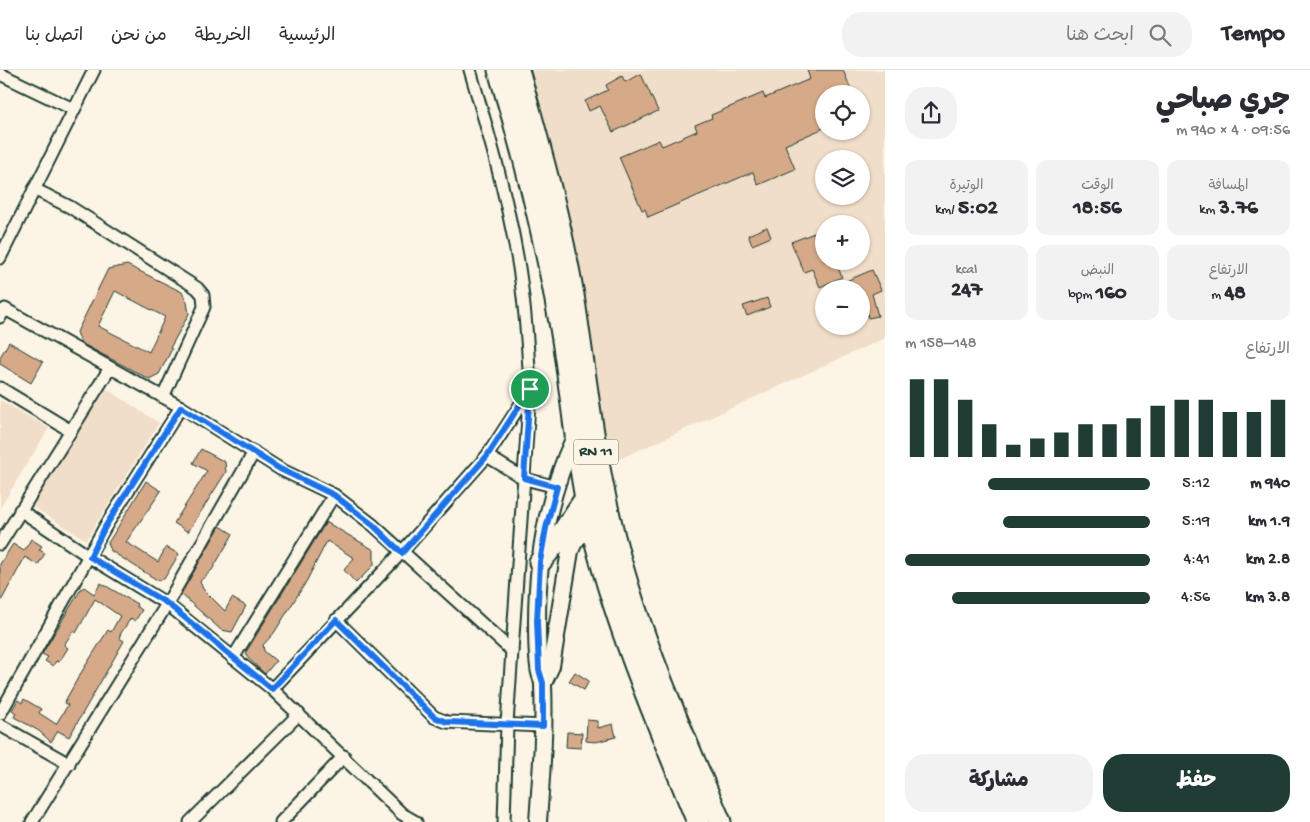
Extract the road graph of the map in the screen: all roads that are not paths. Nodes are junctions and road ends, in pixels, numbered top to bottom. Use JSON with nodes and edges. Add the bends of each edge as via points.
{"nodes":[{"id":1,"x":94,"y":70,"type":"edge"},
{"id":2,"x":470,"y":70,"type":"edge"},
{"id":3,"x":500,"y":70,"type":"edge"},
{"id":4,"x":518,"y":70,"type":"edge"},
{"id":5,"x":0,"y":74,"type":"edge"},
{"id":6,"x":73,"y":109,"type":"junction"},
{"id":7,"x":34,"y":189,"type":"junction"},
{"id":8,"x":0,"y":258,"type":"edge"},
{"id":9,"x":2,"y":309,"type":"edge"},
{"id":10,"x":110,"y":368,"type":"junction"},
{"id":11,"x":0,"y":388,"type":"edge"},
{"id":12,"x":530,"y":389,"type":"junction"},
{"id":13,"x":163,"y":397,"type":"junction"},
{"id":14,"x":181,"y":407,"type":"junction"},
{"id":15,"x":71,"y":431,"type":"junction"},
{"id":16,"x":575,"y":437,"type":"junction"},
{"id":17,"x":254,"y":452,"type":"junction"},
{"id":18,"x":487,"y":456,"type":"junction"},
{"id":19,"x":524,"y":478,"type":"junction"},
{"id":20,"x":557,"y":487,"type":"junction"},
{"id":21,"x":334,"y":495,"type":"junction"},
{"id":22,"x":586,"y":498,"type":"junction"},
{"id":23,"x":20,"y":510,"type":"junction"},
{"id":24,"x":591,"y":523,"type":"junction"},
{"id":25,"x":0,"y":544,"type":"edge"},
{"id":26,"x":402,"y":553,"type":"junction"},
{"id":27,"x":90,"y":557,"type":"junction"},
{"id":28,"x":540,"y":562,"type":"junction"},
{"id":29,"x":168,"y":604,"type":"junction"},
{"id":30,"x":336,"y":620,"type":"junction"},
{"id":31,"x":512,"y":651,"type":"junction"},
{"id":32,"x":233,"y":658,"type":"junction"},
{"id":33,"x":543,"y":683,"type":"junction"},
{"id":34,"x":272,"y":689,"type":"junction"},
{"id":35,"x":0,"y":714,"type":"edge"},
{"id":36,"x":299,"y":714,"type":"junction"},
{"id":37,"x":507,"y":724,"type":"junction"},
{"id":38,"x":0,"y":725,"type":"edge"},
{"id":39,"x":543,"y":726,"type":"junction"},
{"id":40,"x":344,"y":756,"type":"junction"},
{"id":41,"x":68,"y":764,"type":"junction"},
{"id":42,"x":32,"y":822,"type":"edge"},
{"id":43,"x":190,"y":822,"type":"edge"},
{"id":44,"x":281,"y":822,"type":"edge"},
{"id":45,"x":411,"y":822,"type":"edge"},
{"id":46,"x":504,"y":822,"type":"edge"},
{"id":47,"x":538,"y":822,"type":"edge"},
{"id":48,"x":698,"y":822,"type":"edge"},
{"id":49,"x":720,"y":822,"type":"edge"}],
"edges":[{"from":1,"to":6,"type":"street"},
{"from":2,"to":12,"type":"street","via":[[517,256],[529,350]]},
{"from":3,"to":16,"type":"highway","number":"RN 11","via":[[545,248],[560,323]]},
{"from":4,"to":49,"type":"highway","number":"RN 11","via":[[552,192],[564,249],[598,459],[617,548],[656,673]]},
{"from":5,"to":6,"type":"street"},
{"from":6,"to":7,"type":"street"},
{"from":7,"to":8,"type":"street"},
{"from":7,"to":13,"type":"street","via":[[70,207],[204,295],[204,307]]},
{"from":9,"to":10,"type":"street"},
{"from":10,"to":13,"type":"street"},
{"from":10,"to":15,"type":"street"},
{"from":11,"to":15,"type":"street"},
{"from":12,"to":18,"type":"street"},
{"from":12,"to":19,"type":"street"},
{"from":13,"to":14,"type":"street"},
{"from":14,"to":17,"type":"street"},
{"from":14,"to":27,"type":"street","via":[[105,527]]},
{"from":15,"to":23,"type":"street"},
{"from":16,"to":20,"type":"street"},
{"from":16,"to":22,"type":"highway","number":"RN 11"},
{"from":17,"to":21,"type":"street","via":[[280,469]]},
{"from":17,"to":29,"type":"street"},
{"from":18,"to":19,"type":"street"},
{"from":18,"to":26,"type":"street"},
{"from":19,"to":20,"type":"street"},
{"from":19,"to":31,"type":"street"},
{"from":20,"to":28,"type":"street"},
{"from":21,"to":26,"type":"street"},
{"from":21,"to":32,"type":"street"},
{"from":22,"to":24,"type":"highway","number":"RN 11"},
{"from":22,"to":28,"type":"highway"},
{"from":23,"to":25,"type":"street"},
{"from":23,"to":27,"type":"street"},
{"from":24,"to":33,"type":"street","via":[[570,551],[551,666]]},
{"from":24,"to":48,"type":"highway","number":"RN 11","via":[[626,643]]},
{"from":26,"to":30,"type":"street"},
{"from":26,"to":31,"type":"street"},
{"from":27,"to":29,"type":"street"},
{"from":27,"to":35,"type":"street"},
{"from":28,"to":33,"type":"street","via":[[537,621],[539,670]]},
{"from":29,"to":32,"type":"street"},
{"from":29,"to":41,"type":"street"},
{"from":30,"to":34,"type":"street"},
{"from":30,"to":37,"type":"street","via":[[434,717],[447,722]]},
{"from":31,"to":37,"type":"street"},
{"from":32,"to":34,"type":"street"},
{"from":33,"to":39,"type":"street"},
{"from":34,"to":36,"type":"street"},
{"from":36,"to":40,"type":"street"},
{"from":36,"to":43,"type":"street"},
{"from":37,"to":39,"type":"street"},
{"from":37,"to":46,"type":"street"},
{"from":38,"to":41,"type":"street"},
{"from":39,"to":47,"type":"street"},
{"from":40,"to":44,"type":"street"},
{"from":40,"to":45,"type":"street"},
{"from":41,"to":42,"type":"street"}]}
